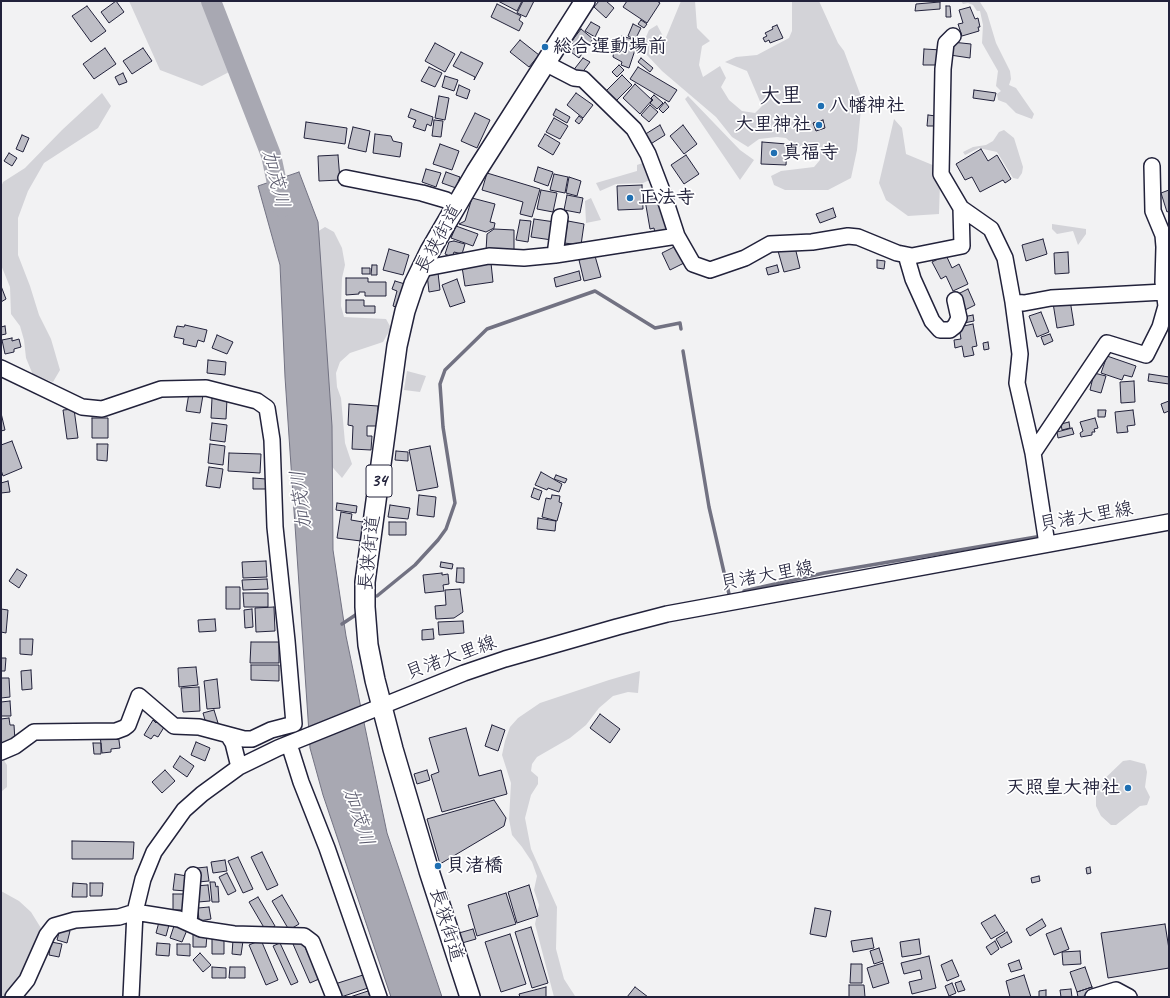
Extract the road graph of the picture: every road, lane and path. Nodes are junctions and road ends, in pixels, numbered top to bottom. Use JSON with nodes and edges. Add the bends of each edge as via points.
{"nodes":[{"id":1,"x":585,"y":1,"type":"edge"},
{"id":2,"x":953,"y":36,"type":"dead end"},
{"id":3,"x":545,"y":63,"type":"junction"},
{"id":4,"x":1152,"y":166,"type":"dead end"},
{"id":5,"x":346,"y":178,"type":"dead end"},
{"id":6,"x":456,"y":207,"type":"junction"},
{"id":7,"x":961,"y":208,"type":"junction"},
{"id":8,"x":560,"y":216,"type":"dead end"},
{"id":9,"x":677,"y":236,"type":"junction"},
{"id":10,"x":555,"y":255,"type":"junction"},
{"id":11,"x":906,"y":255,"type":"junction"},
{"id":12,"x":421,"y":269,"type":"junction"},
{"id":13,"x":1164,"y":292,"type":"junction"},
{"id":14,"x":956,"y":300,"type":"dead end"},
{"id":15,"x":1013,"y":302,"type":"junction"},
{"id":16,"x":1,"y":368,"type":"edge"},
{"id":17,"x":1033,"y":453,"type":"junction"},
{"id":18,"x":1169,"y":522,"type":"edge"},
{"id":19,"x":1047,"y":544,"type":"junction"},
{"id":20,"x":375,"y":708,"type":"junction"},
{"id":21,"x":228,"y":735,"type":"junction"},
{"id":22,"x":292,"y":742,"type":"junction"},
{"id":23,"x":1,"y":752,"type":"edge"},
{"id":24,"x":239,"y":767,"type":"junction"},
{"id":25,"x":193,"y":874,"type":"dead end"},
{"id":26,"x":135,"y":912,"type":"junction"},
{"id":27,"x":189,"y":923,"type":"junction"},
{"id":28,"x":13,"y":997,"type":"edge"},
{"id":29,"x":131,"y":997,"type":"edge"},
{"id":30,"x":334,"y":997,"type":"edge"},
{"id":31,"x":379,"y":997,"type":"edge"},
{"id":32,"x":470,"y":997,"type":"edge"},
{"id":33,"x":1093,"y":997,"type":"edge"},
{"id":34,"x":1129,"y":997,"type":"edge"}],
"edges":[{"from":1,"to":3,"type":"main road","name":"長狭街道","number":"34"},
{"from":2,"to":7,"type":"street","via":[[946,43],[943,69],[941,174]]},
{"from":3,"to":6,"type":"main road","name":"長狭街道","number":"34"},
{"from":3,"to":9,"type":"street","via":[[574,78],[583,79],[634,129],[648,154]]},
{"from":4,"to":13,"type":"street","via":[[1153,211],[1163,235]]},
{"from":5,"to":6,"type":"street","via":[[422,193],[446,200]]},
{"from":6,"to":12,"type":"main road","name":"長狭街道","number":"34"},
{"from":7,"to":11,"type":"street","via":[[962,246]]},
{"from":7,"to":15,"type":"street","via":[[991,229],[1005,258]]},
{"from":8,"to":10,"type":"street"},
{"from":9,"to":10,"type":"street"},
{"from":9,"to":11,"type":"street","via":[[693,264],[710,270],[745,258],[770,244],[812,242],[848,236]]},
{"from":10,"to":12,"type":"street","via":[[524,258],[489,256]]},
{"from":11,"to":14,"type":"street","via":[[913,279],[932,321],[940,330],[950,330],[957,322],[959,318]]},
{"from":12,"to":20,"type":"main road","name":"長狭街道","number":"34","via":[[408,300],[397,346],[365,582]]},
{"from":13,"to":15,"type":"street"},
{"from":13,"to":17,"type":"street","via":[[1166,306],[1160,327],[1146,355],[1107,343]]},
{"from":15,"to":17,"type":"street","via":[[1020,354],[1017,383]]},
{"from":16,"to":21,"type":"street","via":[[82,406],[102,408],[161,389],[206,388],[257,401],[267,408],[272,440],[275,527],[294,724],[271,730],[252,739]]},
{"from":17,"to":19,"type":"street"},
{"from":18,"to":19,"type":"street","name":"貝渚大里線"},
{"from":19,"to":20,"type":"street","name":"貝渚大里線","via":[[667,614],[505,659]]},
{"from":20,"to":22,"type":"street"},
{"from":20,"to":32,"type":"main road","name":"長狭街道","number":"34"},
{"from":21,"to":23,"type":"street","via":[[199,727],[174,726],[139,696],[128,725],[124,728],[116,731],[34,732],[15,746]]},
{"from":21,"to":24,"type":"street","via":[[233,743]]},
{"from":22,"to":24,"type":"street"},
{"from":22,"to":31,"type":"street","via":[[301,782]]},
{"from":24,"to":26,"type":"street","via":[[202,794],[184,810],[171,827],[147,865]]},
{"from":25,"to":27,"type":"street"},
{"from":26,"to":27,"type":"street"},
{"from":26,"to":28,"type":"street","via":[[119,917],[75,920],[54,926],[47,935],[27,980]]},
{"from":26,"to":29,"type":"street"},
{"from":27,"to":30,"type":"street","via":[[201,929],[234,934],[308,938],[312,942]]},
{"from":33,"to":34,"type":"street","via":[[1116,990]]}]}
